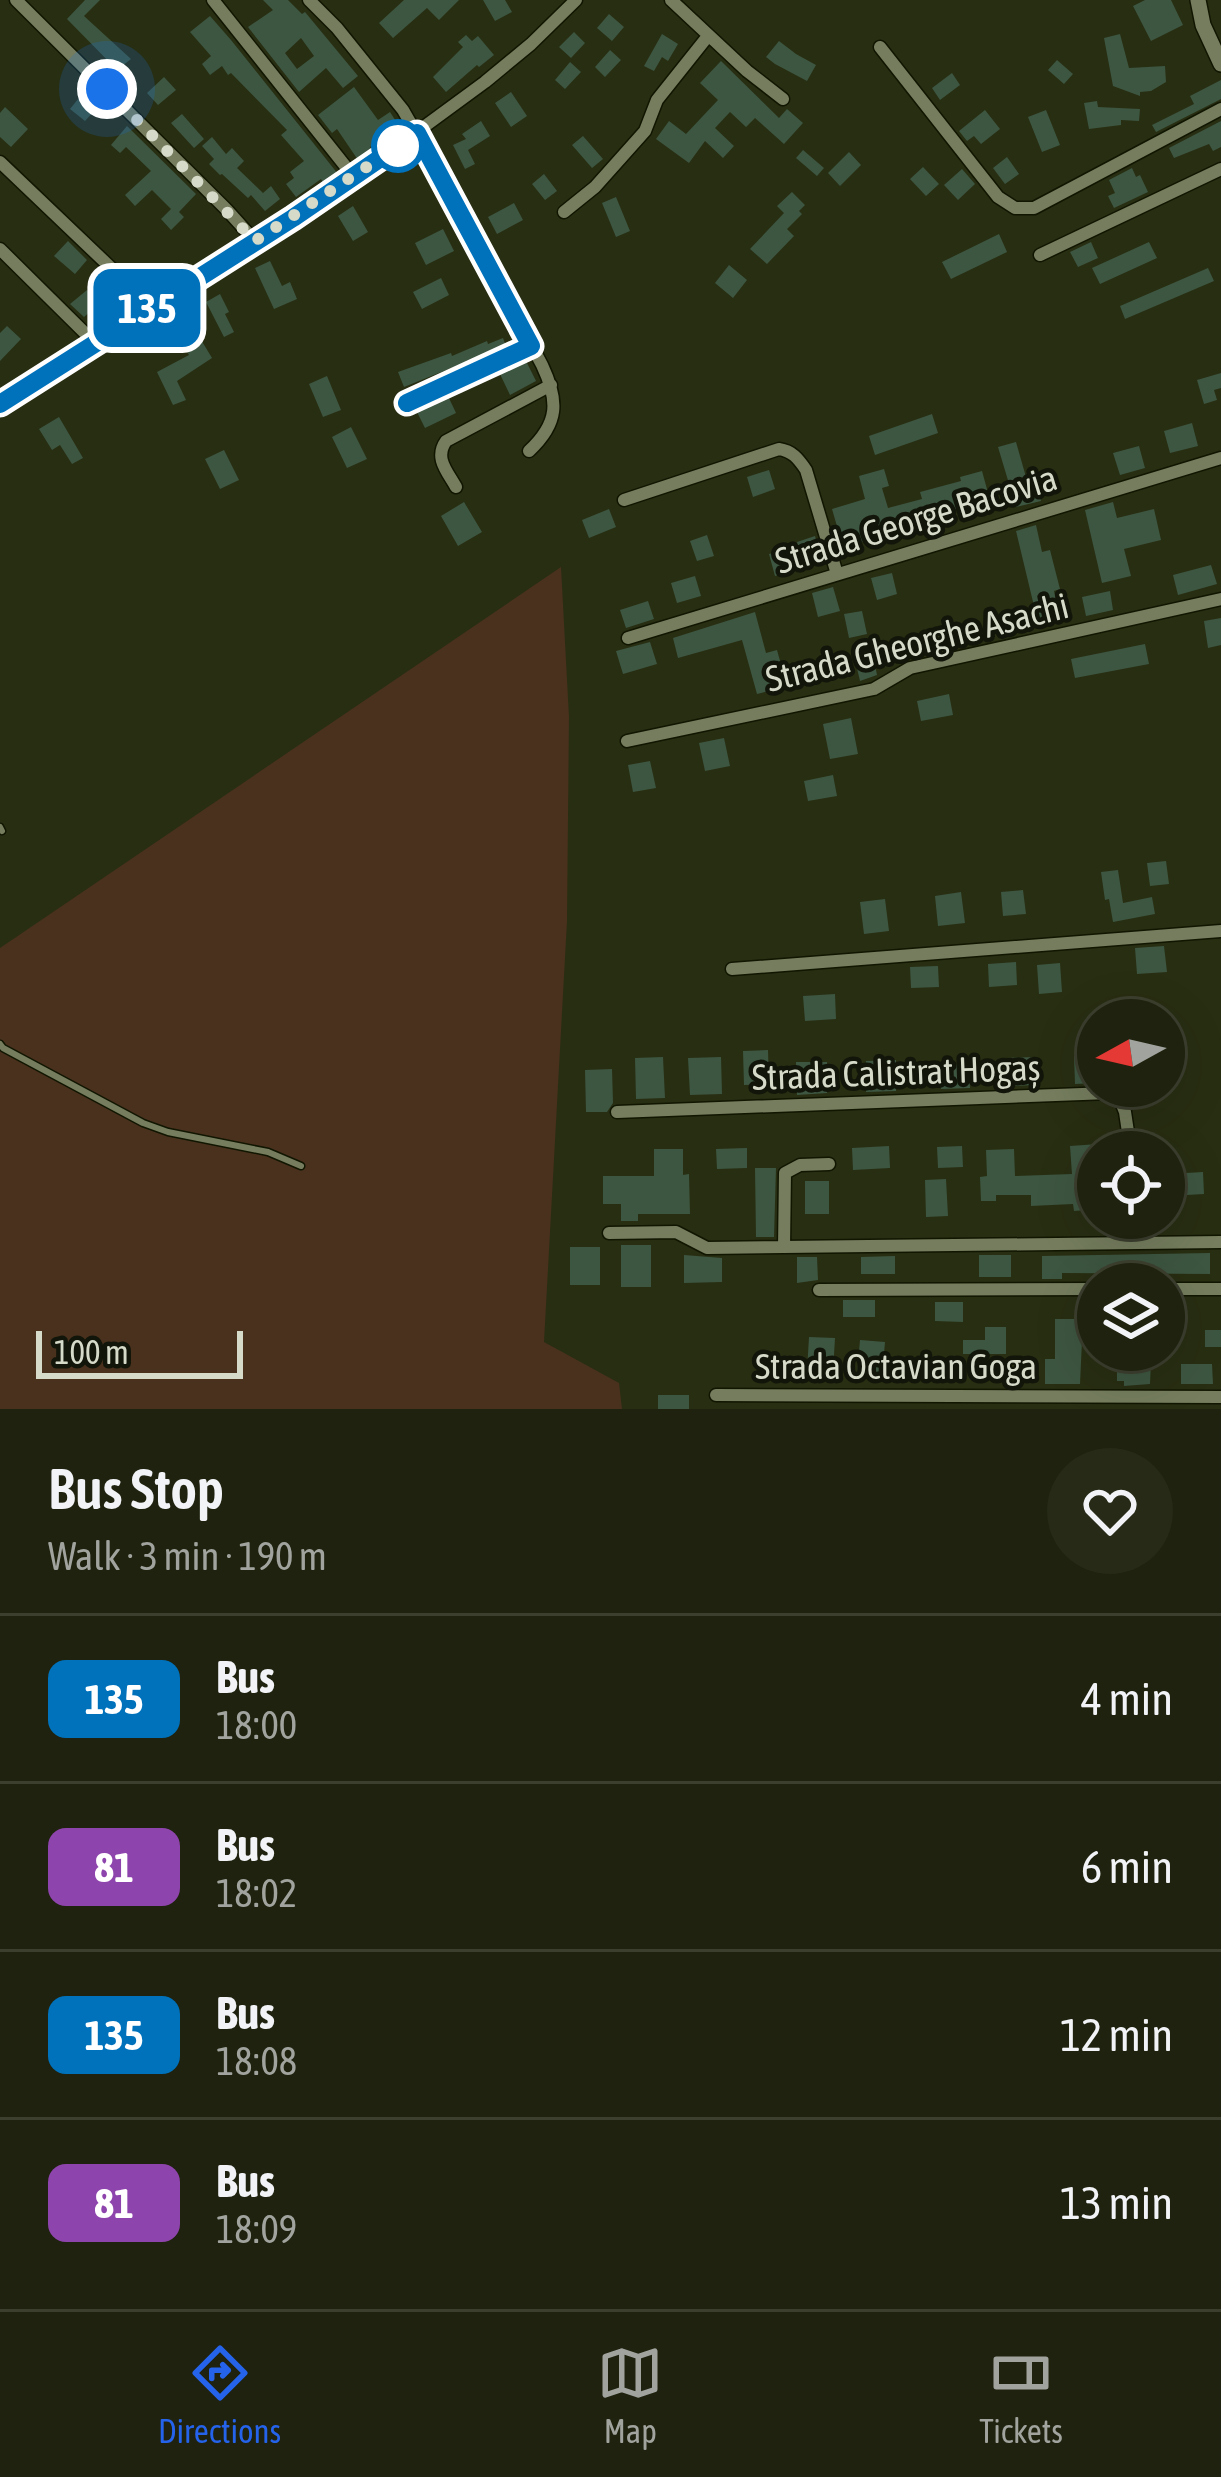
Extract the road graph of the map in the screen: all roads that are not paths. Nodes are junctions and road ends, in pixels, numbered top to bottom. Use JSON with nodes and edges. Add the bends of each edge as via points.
{"nodes":[{"id":1,"x":16,"y":0,"type":"edge"},
{"id":2,"x":213,"y":0,"type":"edge"},
{"id":3,"x":309,"y":0,"type":"edge"},
{"id":4,"x":576,"y":0,"type":"edge"},
{"id":5,"x":671,"y":0,"type":"edge"},
{"id":6,"x":1198,"y":0,"type":"edge"},
{"id":7,"x":708,"y":36,"type":"junction"},
{"id":8,"x":880,"y":47,"type":"dead end"},
{"id":9,"x":1221,"y":64,"type":"edge"},
{"id":10,"x":783,"y":99,"type":"dead end"},
{"id":11,"x":1221,"y":109,"type":"edge"},
{"id":12,"x":417,"y":133,"type":"junction"},
{"id":13,"x":0,"y":162,"type":"edge"},
{"id":14,"x":1221,"y":169,"type":"edge"},
{"id":15,"x":354,"y":177,"type":"junction"},
{"id":16,"x":564,"y":212,"type":"dead end"},
{"id":17,"x":255,"y":241,"type":"junction"},
{"id":18,"x":0,"y":249,"type":"edge"},
{"id":19,"x":1040,"y":255,"type":"dead end"},
{"id":20,"x":151,"y":306,"type":"junction"},
{"id":21,"x":95,"y":343,"type":"junction"},
{"id":22,"x":531,"y":346,"type":"junction"},
{"id":23,"x":551,"y":386,"type":"junction"},
{"id":24,"x":407,"y":403,"type":"dead end"},
{"id":25,"x":0,"y":404,"type":"edge"},
{"id":26,"x":529,"y":451,"type":"dead end"},
{"id":27,"x":1221,"y":458,"type":"edge"},
{"id":28,"x":456,"y":488,"type":"dead end"},
{"id":29,"x":624,"y":500,"type":"dead end"},
{"id":30,"x":837,"y":574,"type":"junction"},
{"id":31,"x":1221,"y":598,"type":"edge"},
{"id":32,"x":628,"y":638,"type":"dead end"},
{"id":33,"x":627,"y":742,"type":"dead end"},
{"id":34,"x":1221,"y":931,"type":"edge"},
{"id":35,"x":732,"y":969,"type":"dead end"},
{"id":36,"x":0,"y":1044,"type":"edge"},
{"id":37,"x":617,"y":1112,"type":"dead end"},
{"id":38,"x":1128,"y":1131,"type":"edge"},
{"id":39,"x":829,"y":1164,"type":"dead end"},
{"id":40,"x":301,"y":1166,"type":"dead end"},
{"id":41,"x":608,"y":1233,"type":"dead end"},
{"id":42,"x":1143,"y":1239,"type":"edge"},
{"id":43,"x":1143,"y":1242,"type":"junction"},
{"id":44,"x":1221,"y":1242,"type":"edge"},
{"id":45,"x":784,"y":1247,"type":"junction"},
{"id":46,"x":1077,"y":1289,"type":"edge"},
{"id":47,"x":1185,"y":1289,"type":"edge"},
{"id":48,"x":1221,"y":1289,"type":"edge"},
{"id":49,"x":819,"y":1290,"type":"dead end"},
{"id":50,"x":716,"y":1395,"type":"dead end"},
{"id":51,"x":1221,"y":1397,"type":"edge"}],
"edges":[{"from":1,"to":17,"type":"street"},
{"from":2,"to":15,"type":"street"},
{"from":3,"to":12,"type":"street"},
{"from":4,"to":12,"type":"street"},
{"from":5,"to":7,"type":"street"},
{"from":6,"to":9,"type":"street"},
{"from":7,"to":10,"type":"street"},
{"from":7,"to":16,"type":"street","via":[[657,100],[645,131]]},
{"from":8,"to":11,"type":"street","via":[[1015,208],[1034,208]]},
{"from":12,"to":15,"type":"street"},
{"from":12,"to":22,"type":"street"},
{"from":13,"to":20,"type":"street"},
{"from":14,"to":19,"type":"street"},
{"from":15,"to":17,"type":"street"},
{"from":17,"to":20,"type":"street"},
{"from":18,"to":21,"type":"street"},
{"from":20,"to":21,"type":"street"},
{"from":21,"to":25,"type":"street"},
{"from":22,"to":23,"type":"street"},
{"from":22,"to":24,"type":"street"},
{"from":23,"to":26,"type":"street","via":[[552,423]]},
{"from":23,"to":28,"type":"street","via":[[446,441],[439,458]]},
{"from":27,"to":30,"type":"street","name":"Strada George Bacovia"},
{"from":29,"to":30,"type":"street","via":[[788,450],[806,470]]},
{"from":30,"to":32,"type":"street","name":"Strada George Bacovia"},
{"from":31,"to":33,"type":"street","name":"Strada Gheorghe Asachi"},
{"from":34,"to":35,"type":"street"},
{"from":36,"to":40,"type":"lane","via":[[143,1123]]},
{"from":37,"to":38,"type":"street","name":"Strada Calistrat Hogaș","via":[[1109,1093],[1119,1096]]},
{"from":39,"to":45,"type":"street","via":[[785,1173]]},
{"from":41,"to":45,"type":"street","via":[[676,1232],[707,1248]]},
{"from":42,"to":43,"type":"street"},
{"from":43,"to":44,"type":"street"},
{"from":43,"to":45,"type":"street"},
{"from":46,"to":49,"type":"street"},
{"from":47,"to":48,"type":"street"},
{"from":50,"to":51,"type":"street","name":"Strada Octavian Goga"}]}
